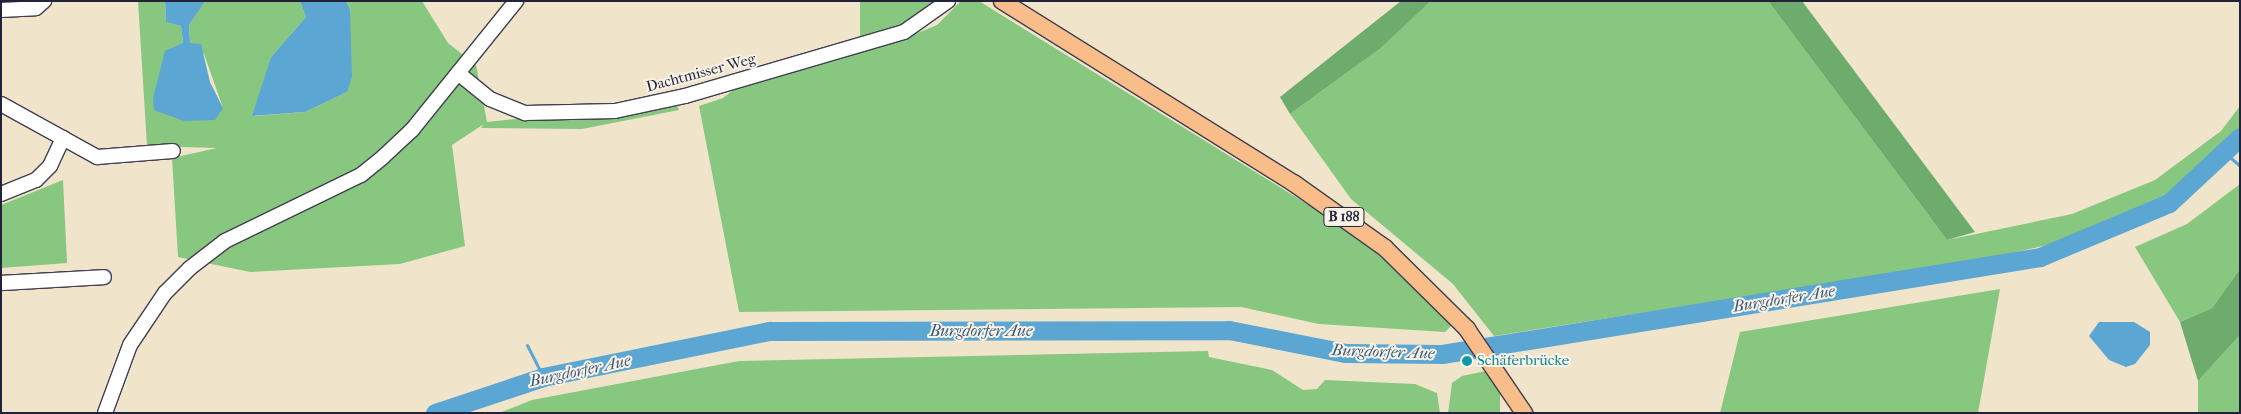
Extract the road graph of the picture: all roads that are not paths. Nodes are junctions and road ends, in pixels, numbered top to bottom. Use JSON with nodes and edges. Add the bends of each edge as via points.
{"nodes":[{"id":1,"x":44,"y":1,"type":"edge"},
{"id":2,"x":516,"y":1,"type":"edge"},
{"id":3,"x":1002,"y":1,"type":"edge"},
{"id":4,"x":947,"y":3,"type":"edge"},
{"id":5,"x":1,"y":10,"type":"edge"},
{"id":6,"x":458,"y":73,"type":"junction"},
{"id":7,"x":1,"y":104,"type":"edge"},
{"id":8,"x":63,"y":138,"type":"junction"},
{"id":9,"x":173,"y":151,"type":"dead end"},
{"id":10,"x":1,"y":194,"type":"edge"},
{"id":11,"x":104,"y":276,"type":"dead end"},
{"id":12,"x":1,"y":284,"type":"edge"},
{"id":13,"x":106,"y":413,"type":"edge"},
{"id":14,"x":1524,"y":413,"type":"edge"}],
"edges":[{"from":1,"to":5,"type":"street","via":[[36,8]]},
{"from":2,"to":6,"type":"street"},
{"from":3,"to":14,"type":"main road","number":"B 188","via":[[1344,218],[1423,283],[1467,329]]},
{"from":4,"to":6,"type":"street","name":"Dachtmisser Weg","via":[[904,32],[684,96],[615,111],[525,113],[490,99]]},
{"from":6,"to":13,"type":"street","via":[[412,130],[361,175],[247,228],[190,268],[166,293],[130,345]]},
{"from":7,"to":8,"type":"street"},
{"from":8,"to":9,"type":"street","via":[[97,157]]},
{"from":8,"to":10,"type":"street","via":[[50,166],[36,180]]},
{"from":11,"to":12,"type":"street"}]}
